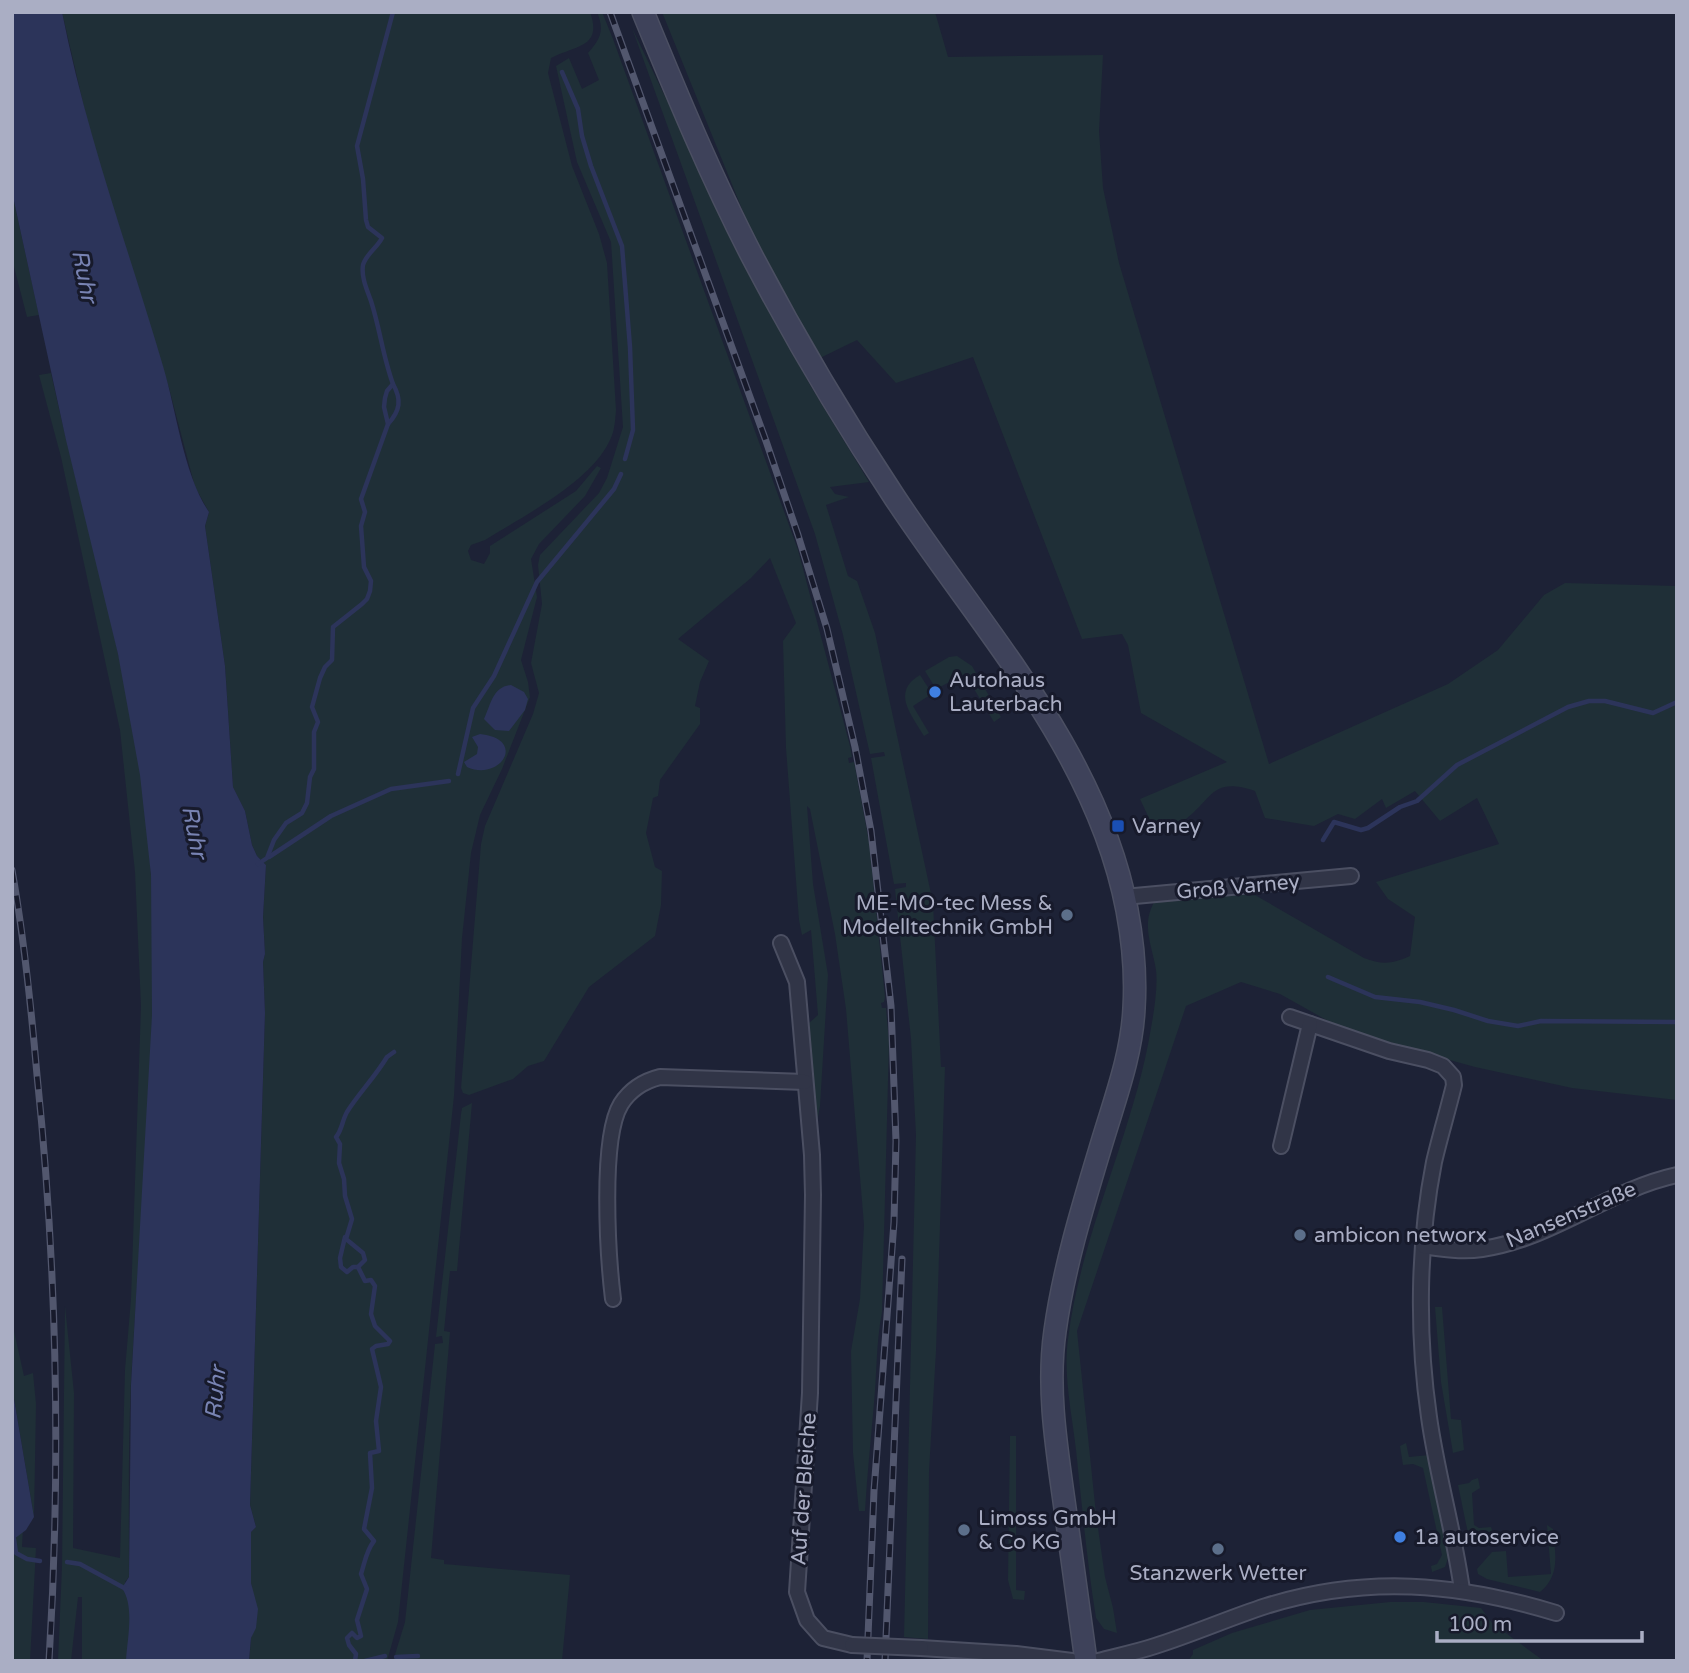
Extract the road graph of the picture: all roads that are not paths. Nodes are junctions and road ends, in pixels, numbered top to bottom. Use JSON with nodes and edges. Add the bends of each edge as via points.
{"nodes":[{"id":1,"x":643,"y":12,"type":"edge"},
{"id":2,"x":1351,"y":876,"type":"dead end"},
{"id":3,"x":1124,"y":897,"type":"junction"},
{"id":4,"x":781,"y":943,"type":"dead end"},
{"id":5,"x":1290,"y":1017,"type":"dead end"},
{"id":6,"x":1310,"y":1024,"type":"junction"},
{"id":7,"x":804,"y":1083,"type":"junction"},
{"id":8,"x":1281,"y":1146,"type":"dead end"},
{"id":9,"x":1677,"y":1175,"type":"edge"},
{"id":10,"x":1424,"y":1246,"type":"junction"},
{"id":11,"x":613,"y":1299,"type":"dead end"},
{"id":12,"x":1462,"y":1590,"type":"junction"},
{"id":13,"x":1556,"y":1613,"type":"dead end"},
{"id":14,"x":1072,"y":1661,"type":"edge"},
{"id":15,"x":1086,"y":1661,"type":"edge"},
{"id":16,"x":1098,"y":1661,"type":"edge"}],
"edges":[{"from":1,"to":3,"type":"main road","via":[[752,257],[895,499],[1043,709],[1099,820]]},
{"from":2,"to":3,"type":"street","name":"Groß Varney"},
{"from":3,"to":15,"type":"main road","via":[[1134,977],[1132,1030],[1070,1255],[1052,1365],[1057,1454]]},
{"from":4,"to":7,"type":"street","name":"Auf der Bleiche","via":[[797,982]]},
{"from":5,"to":6,"type":"street"},
{"from":6,"to":8,"type":"street"},
{"from":6,"to":10,"type":"street","via":[[1428,1060],[1453,1077],[1434,1163]]},
{"from":7,"to":11,"type":"street","via":[[660,1077],[641,1084],[621,1104],[610,1152],[608,1255]]},
{"from":7,"to":14,"type":"street","name":"Auf der Bleiche","bridge":true,"via":[[813,1208],[810,1393],[797,1592],[807,1620],[823,1638],[852,1644]]},
{"from":9,"to":10,"type":"street","name":"Nansenstraße","via":[[1624,1192],[1539,1233],[1496,1247],[1463,1251]]},
{"from":10,"to":12,"type":"street","via":[[1425,1389]]},
{"from":12,"to":13,"type":"street"},
{"from":12,"to":16,"type":"street","via":[[1417,1586],[1326,1592],[1268,1605],[1155,1646]]}]}
